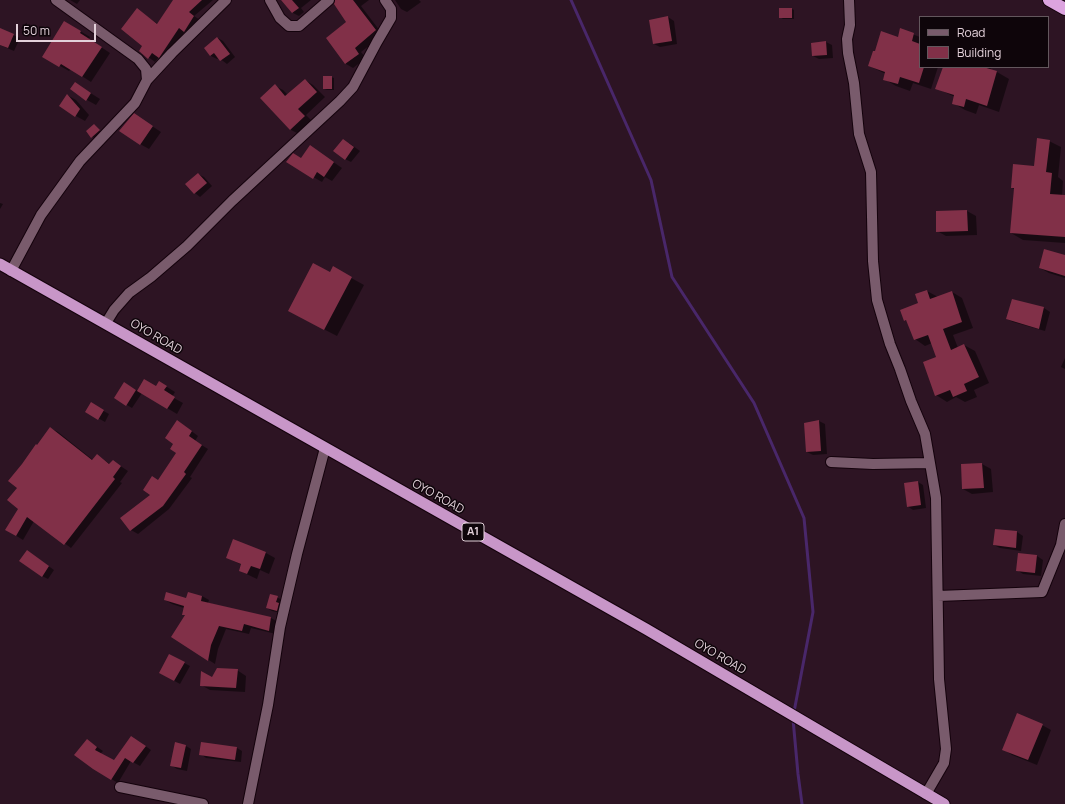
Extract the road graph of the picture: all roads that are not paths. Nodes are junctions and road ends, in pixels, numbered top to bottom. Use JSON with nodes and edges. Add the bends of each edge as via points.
{"nodes":[{"id":1,"x":56,"y":0,"type":"edge"},
{"id":2,"x":226,"y":0,"type":"edge"},
{"id":3,"x":270,"y":0,"type":"edge"},
{"id":4,"x":329,"y":0,"type":"edge"},
{"id":5,"x":385,"y":0,"type":"edge"},
{"id":6,"x":849,"y":0,"type":"edge"},
{"id":7,"x":1049,"y":0,"type":"edge"},
{"id":8,"x":1065,"y":9,"type":"edge"},
{"id":9,"x":147,"y":80,"type":"junction"},
{"id":10,"x":0,"y":264,"type":"edge"},
{"id":11,"x":11,"y":271,"type":"junction"},
{"id":12,"x":106,"y":323,"type":"junction"},
{"id":13,"x":325,"y":448,"type":"junction"},
{"id":14,"x":831,"y":462,"type":"dead end"},
{"id":15,"x":930,"y":463,"type":"junction"},
{"id":16,"x":1065,"y":524,"type":"edge"},
{"id":17,"x":938,"y":596,"type":"junction"},
{"id":18,"x":120,"y":787,"type":"dead end"},
{"id":19,"x":926,"y":794,"type":"junction"},
{"id":20,"x":203,"y":804,"type":"edge"},
{"id":21,"x":248,"y":804,"type":"edge"},
{"id":22,"x":944,"y":804,"type":"edge"}],
"edges":[{"from":1,"to":9,"type":"street","via":[[138,58],[146,70]]},
{"from":2,"to":9,"type":"street"},
{"from":3,"to":4,"type":"street","via":[[280,18],[289,26],[299,26]]},
{"from":5,"to":12,"type":"street","via":[[391,9],[391,18],[353,87],[187,246],[129,293]]},
{"from":6,"to":15,"type":"street","via":[[848,53],[859,134],[872,172],[873,261],[877,300],[910,401],[925,434]]},
{"from":7,"to":8,"type":"highway"},
{"from":9,"to":11,"type":"street","via":[[135,103],[80,161],[41,215]]},
{"from":10,"to":11,"type":"highway","name":"OYO ROAD","number":"A1"},
{"from":11,"to":12,"type":"highway","name":"OYO ROAD","number":"A1"},
{"from":12,"to":13,"type":"highway","name":"OYO ROAD","number":"A1"},
{"from":13,"to":19,"type":"highway","name":"OYO ROAD","number":"A1","via":[[653,633]]},
{"from":13,"to":21,"type":"street","via":[[280,628]]},
{"from":14,"to":15,"type":"street"},
{"from":15,"to":17,"type":"street","via":[[936,498]]},
{"from":16,"to":17,"type":"street","via":[[1061,545],[1042,592]]},
{"from":17,"to":19,"type":"street","via":[[939,679],[946,749],[944,763]]},
{"from":18,"to":20,"type":"street"},
{"from":19,"to":22,"type":"highway","name":"OYO ROAD","number":"A1"}]}
